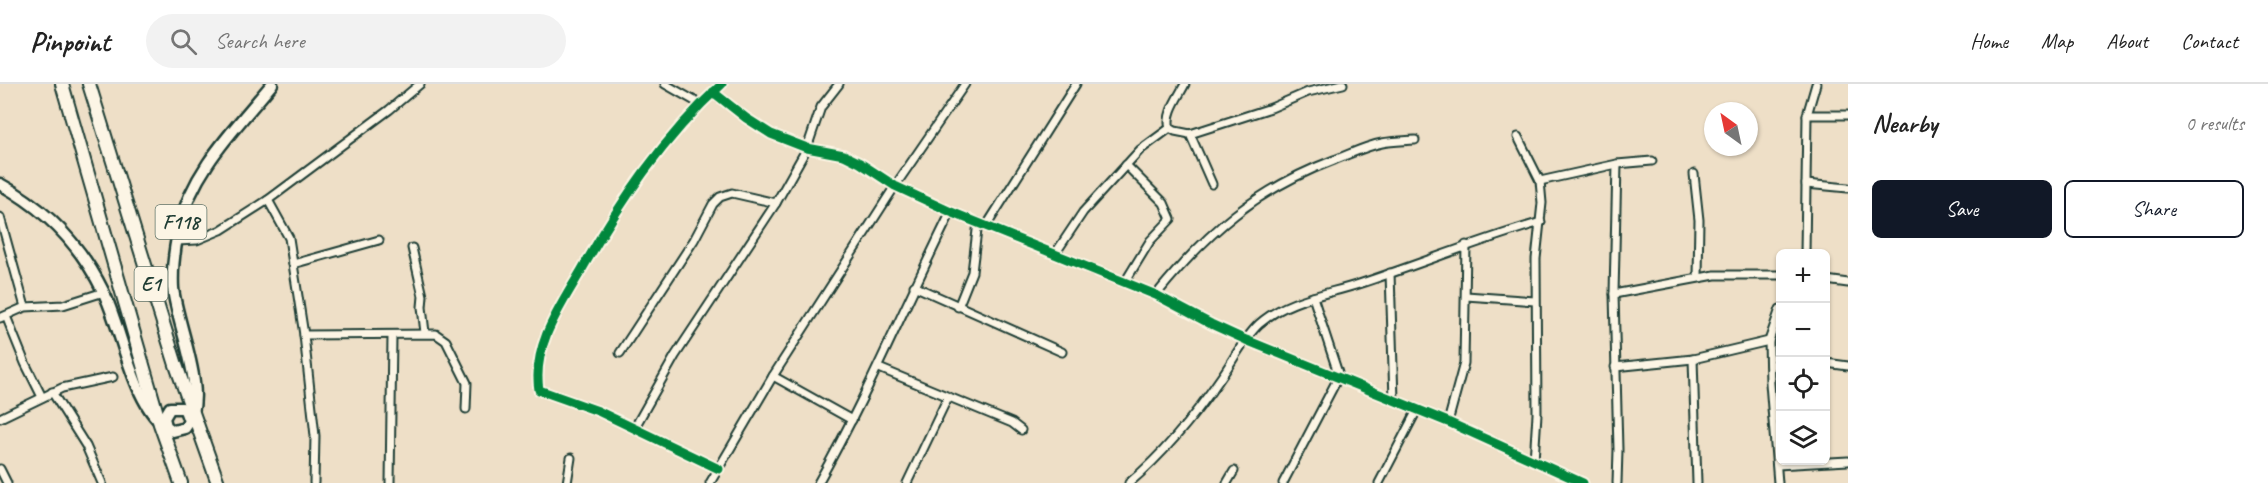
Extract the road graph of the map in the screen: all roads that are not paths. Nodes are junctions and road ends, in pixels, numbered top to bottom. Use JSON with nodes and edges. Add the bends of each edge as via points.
{"nodes":[{"id":1,"x":62,"y":84,"type":"edge"},
{"id":2,"x":89,"y":84,"type":"edge"},
{"id":3,"x":273,"y":84,"type":"edge"},
{"id":4,"x":420,"y":84,"type":"edge"},
{"id":5,"x":665,"y":84,"type":"edge"},
{"id":6,"x":722,"y":84,"type":"edge"},
{"id":7,"x":839,"y":84,"type":"edge"},
{"id":8,"x":965,"y":84,"type":"edge"},
{"id":9,"x":1076,"y":84,"type":"edge"},
{"id":10,"x":1185,"y":84,"type":"edge"},
{"id":11,"x":1343,"y":84,"type":"edge"},
{"id":12,"x":1816,"y":84,"type":"edge"},
{"id":13,"x":1307,"y":88,"type":"edge"},
{"id":14,"x":713,"y":92,"type":"junction"},
{"id":15,"x":700,"y":104,"type":"junction"},
{"id":16,"x":1807,"y":115,"type":"junction"},
{"id":17,"x":1848,"y":115,"type":"edge"},
{"id":18,"x":1170,"y":128,"type":"junction"},
{"id":19,"x":1190,"y":134,"type":"junction"},
{"id":20,"x":1518,"y":137,"type":"dead end"},
{"id":21,"x":1415,"y":140,"type":"dead end"},
{"id":22,"x":807,"y":148,"type":"junction"},
{"id":23,"x":1652,"y":161,"type":"dead end"},
{"id":24,"x":1617,"y":164,"type":"junction"},
{"id":25,"x":1126,"y":165,"type":"junction"},
{"id":26,"x":1694,"y":174,"type":"dead end"},
{"id":27,"x":1540,"y":181,"type":"junction"},
{"id":28,"x":0,"y":184,"type":"edge"},
{"id":29,"x":1212,"y":184,"type":"dead end"},
{"id":30,"x":1806,"y":184,"type":"junction"},
{"id":31,"x":895,"y":186,"type":"junction"},
{"id":32,"x":1848,"y":188,"type":"edge"},
{"id":33,"x":268,"y":200,"type":"junction"},
{"id":34,"x":776,"y":203,"type":"junction"},
{"id":35,"x":951,"y":212,"type":"junction"},
{"id":36,"x":0,"y":217,"type":"edge"},
{"id":37,"x":978,"y":222,"type":"junction"},
{"id":38,"x":1541,"y":222,"type":"junction"},
{"id":39,"x":987,"y":225,"type":"junction"},
{"id":40,"x":177,"y":240,"type":"junction"},
{"id":41,"x":379,"y":240,"type":"dead end"},
{"id":42,"x":1466,"y":245,"type":"junction"},
{"id":43,"x":412,"y":248,"type":"dead end"},
{"id":44,"x":1806,"y":249,"type":"edge"},
{"id":45,"x":1055,"y":254,"type":"junction"},
{"id":46,"x":293,"y":264,"type":"junction"},
{"id":47,"x":1390,"y":273,"type":"junction"},
{"id":48,"x":1776,"y":275,"type":"edge"},
{"id":49,"x":1698,"y":277,"type":"junction"},
{"id":50,"x":1830,"y":281,"type":"edge"},
{"id":51,"x":1125,"y":282,"type":"junction"},
{"id":52,"x":1848,"y":283,"type":"edge"},
{"id":53,"x":914,"y":286,"type":"junction"},
{"id":54,"x":104,"y":292,"type":"junction"},
{"id":55,"x":1614,"y":294,"type":"junction"},
{"id":56,"x":1156,"y":295,"type":"junction"},
{"id":57,"x":1466,"y":296,"type":"junction"},
{"id":58,"x":1313,"y":297,"type":"junction"},
{"id":59,"x":1535,"y":301,"type":"junction"},
{"id":60,"x":25,"y":307,"type":"junction"},
{"id":61,"x":958,"y":307,"type":"junction"},
{"id":62,"x":3,"y":317,"type":"edge"},
{"id":63,"x":1776,"y":321,"type":"edge"},
{"id":64,"x":426,"y":333,"type":"junction"},
{"id":65,"x":304,"y":335,"type":"junction"},
{"id":66,"x":392,"y":336,"type":"junction"},
{"id":67,"x":1246,"y":340,"type":"junction"},
{"id":68,"x":1769,"y":341,"type":"junction"},
{"id":69,"x":1062,"y":352,"type":"dead end"},
{"id":70,"x":620,"y":353,"type":"dead end"},
{"id":71,"x":1693,"y":358,"type":"junction"},
{"id":72,"x":1770,"y":364,"type":"junction"},
{"id":73,"x":1776,"y":364,"type":"edge"},
{"id":74,"x":1830,"y":364,"type":"edge"},
{"id":75,"x":1848,"y":366,"type":"edge"},
{"id":76,"x":1615,"y":367,"type":"junction"},
{"id":77,"x":879,"y":368,"type":"junction"},
{"id":78,"x":773,"y":376,"type":"junction"},
{"id":79,"x":1339,"y":376,"type":"junction"},
{"id":80,"x":113,"y":377,"type":"dead end"},
{"id":81,"x":52,"y":392,"type":"junction"},
{"id":82,"x":948,"y":396,"type":"junction"},
{"id":83,"x":42,"y":397,"type":"junction"},
{"id":84,"x":1394,"y":400,"type":"junction"},
{"id":85,"x":466,"y":409,"type":"dead end"},
{"id":86,"x":1417,"y":410,"type":"junction"},
{"id":87,"x":177,"y":412,"type":"junction"},
{"id":88,"x":0,"y":418,"type":"edge"},
{"id":89,"x":852,"y":420,"type":"junction"},
{"id":90,"x":1448,"y":422,"type":"junction"},
{"id":91,"x":634,"y":427,"type":"junction"},
{"id":92,"x":1021,"y":430,"type":"dead end"},
{"id":93,"x":1776,"y":451,"type":"edge"},
{"id":94,"x":571,"y":458,"type":"dead end"},
{"id":95,"x":1534,"y":461,"type":"junction"},
{"id":96,"x":1848,"y":461,"type":"edge"},
{"id":97,"x":1830,"y":462,"type":"edge"},
{"id":98,"x":1777,"y":465,"type":"edge"},
{"id":99,"x":719,"y":469,"type":"junction"},
{"id":100,"x":0,"y":470,"type":"edge"},
{"id":101,"x":1234,"y":471,"type":"dead end"},
{"id":102,"x":1139,"y":480,"type":"edge"},
{"id":103,"x":7,"y":483,"type":"edge"},
{"id":104,"x":102,"y":483,"type":"edge"},
{"id":105,"x":181,"y":483,"type":"edge"},
{"id":106,"x":218,"y":483,"type":"edge"},
{"id":107,"x":314,"y":483,"type":"edge"},
{"id":108,"x":390,"y":483,"type":"edge"},
{"id":109,"x":567,"y":483,"type":"edge"},
{"id":110,"x":710,"y":483,"type":"edge"},
{"id":111,"x":818,"y":483,"type":"edge"},
{"id":112,"x":906,"y":483,"type":"edge"},
{"id":113,"x":1129,"y":483,"type":"edge"},
{"id":114,"x":1227,"y":483,"type":"edge"},
{"id":115,"x":1283,"y":483,"type":"edge"},
{"id":116,"x":1379,"y":483,"type":"edge"},
{"id":117,"x":1583,"y":483,"type":"edge"},
{"id":118,"x":1617,"y":483,"type":"edge"},
{"id":119,"x":1697,"y":483,"type":"edge"},
{"id":120,"x":1778,"y":483,"type":"edge"}],
"edges":[{"from":1,"to":87,"type":"highway","number":"E1"},
{"from":2,"to":87,"type":"highway","number":"E1"},
{"from":3,"to":40,"type":"main road","number":"F118","via":[[201,174],[186,206]]},
{"from":4,"to":33,"type":"street"},
{"from":5,"to":15,"type":"street"},
{"from":6,"to":14,"type":"street"},
{"from":7,"to":22,"type":"street","via":[[821,107]]},
{"from":8,"to":31,"type":"street"},
{"from":9,"to":39,"type":"street"},
{"from":10,"to":18,"type":"street","via":[[1170,114]]},
{"from":11,"to":13,"type":"street"},
{"from":12,"to":16,"type":"street"},
{"from":13,"to":19,"type":"street","via":[[1271,108]]},
{"from":14,"to":15,"type":"street"},
{"from":14,"to":22,"type":"street","via":[[771,134]]},
{"from":15,"to":91,"type":"street","via":[[648,164],[609,223],[550,324],[542,348],[539,390]]},
{"from":16,"to":17,"type":"street"},
{"from":16,"to":30,"type":"street"},
{"from":18,"to":19,"type":"street"},
{"from":18,"to":25,"type":"street"},
{"from":19,"to":29,"type":"street"},
{"from":20,"to":27,"type":"street"},
{"from":21,"to":56,"type":"street","via":[[1370,147],[1313,168],[1259,196],[1199,244]]},
{"from":22,"to":31,"type":"street","via":[[844,156]]},
{"from":22,"to":34,"type":"street"},
{"from":23,"to":24,"type":"street"},
{"from":24,"to":27,"type":"street"},
{"from":24,"to":55,"type":"street"},
{"from":25,"to":45,"type":"street","via":[[1076,219]]},
{"from":25,"to":51,"type":"street","via":[[1164,203],[1172,219],[1150,241]]},
{"from":26,"to":49,"type":"street","via":[[1699,219]]},
{"from":27,"to":38,"type":"street"},
{"from":28,"to":54,"type":"main road","via":[[39,208],[69,237]]},
{"from":30,"to":32,"type":"street"},
{"from":30,"to":44,"type":"street"},
{"from":31,"to":35,"type":"street"},
{"from":31,"to":78,"type":"street"},
{"from":33,"to":40,"type":"street","via":[[221,230],[197,240]]},
{"from":33,"to":46,"type":"street","via":[[289,238]]},
{"from":34,"to":70,"type":"street","via":[[732,192],[720,197]]},
{"from":34,"to":91,"type":"street","via":[[675,356]]},
{"from":35,"to":37,"type":"street"},
{"from":35,"to":53,"type":"street"},
{"from":36,"to":60,"type":"street"},
{"from":37,"to":39,"type":"street"},
{"from":37,"to":61,"type":"street","via":[[972,272]]},
{"from":38,"to":42,"type":"street"},
{"from":38,"to":59,"type":"street"},
{"from":39,"to":45,"type":"street"},
{"from":40,"to":87,"type":"main road","number":"F118","via":[[173,287],[190,358]]},
{"from":41,"to":46,"type":"street"},
{"from":42,"to":47,"type":"street"},
{"from":42,"to":57,"type":"street"},
{"from":43,"to":64,"type":"street","via":[[423,296]]},
{"from":45,"to":51,"type":"street"},
{"from":46,"to":65,"type":"street"},
{"from":47,"to":58,"type":"street"},
{"from":47,"to":84,"type":"street"},
{"from":48,"to":49,"type":"street"},
{"from":49,"to":55,"type":"street"},
{"from":50,"to":52,"type":"street"},
{"from":51,"to":56,"type":"street"},
{"from":53,"to":61,"type":"street"},
{"from":53,"to":77,"type":"street"},
{"from":54,"to":60,"type":"street","via":[[63,305]]},
{"from":54,"to":87,"type":"main road","via":[[143,398]]},
{"from":55,"to":76,"type":"street"},
{"from":56,"to":67,"type":"street"},
{"from":57,"to":59,"type":"street"},
{"from":57,"to":90,"type":"street","via":[[1464,363]]},
{"from":58,"to":67,"type":"street","via":[[1280,309],[1257,325]]},
{"from":58,"to":79,"type":"street"},
{"from":59,"to":95,"type":"street"},
{"from":60,"to":62,"type":"street"},
{"from":61,"to":69,"type":"street"},
{"from":62,"to":83,"type":"street"},
{"from":63,"to":68,"type":"street"},
{"from":64,"to":66,"type":"street"},
{"from":64,"to":85,"type":"street","via":[[447,341],[467,382]]},
{"from":65,"to":66,"type":"street"},
{"from":65,"to":107,"type":"street","via":[[315,436]]},
{"from":66,"to":108,"type":"street"},
{"from":67,"to":79,"type":"street"},
{"from":67,"to":102,"type":"street","via":[[1193,415]]},
{"from":68,"to":71,"type":"street"},
{"from":68,"to":72,"type":"street"},
{"from":71,"to":76,"type":"street"},
{"from":71,"to":119,"type":"street"},
{"from":72,"to":73,"type":"street"},
{"from":72,"to":93,"type":"street"},
{"from":74,"to":75,"type":"street"},
{"from":76,"to":118,"type":"street"},
{"from":77,"to":82,"type":"street"},
{"from":77,"to":89,"type":"street"},
{"from":78,"to":89,"type":"street"},
{"from":78,"to":99,"type":"street"},
{"from":79,"to":84,"type":"street"},
{"from":79,"to":115,"type":"street"},
{"from":80,"to":81,"type":"street"},
{"from":81,"to":83,"type":"street"},
{"from":81,"to":104,"type":"street","via":[[86,446]]},
{"from":82,"to":92,"type":"street"},
{"from":82,"to":112,"type":"street"},
{"from":83,"to":88,"type":"street"},
{"from":84,"to":86,"type":"street"},
{"from":86,"to":90,"type":"street"},
{"from":86,"to":116,"type":"street"},
{"from":87,"to":105,"type":"highway","number":"E1"},
{"from":87,"to":106,"type":"highway","number":"E1"},
{"from":89,"to":111,"type":"street"},
{"from":90,"to":95,"type":"street"},
{"from":91,"to":99,"type":"street"},
{"from":94,"to":109,"type":"street"},
{"from":95,"to":117,"type":"street"},
{"from":96,"to":97,"type":"street"},
{"from":98,"to":120,"type":"street"},
{"from":99,"to":110,"type":"street"},
{"from":100,"to":103,"type":"street"},
{"from":101,"to":114,"type":"street"},
{"from":102,"to":113,"type":"street"}]}
